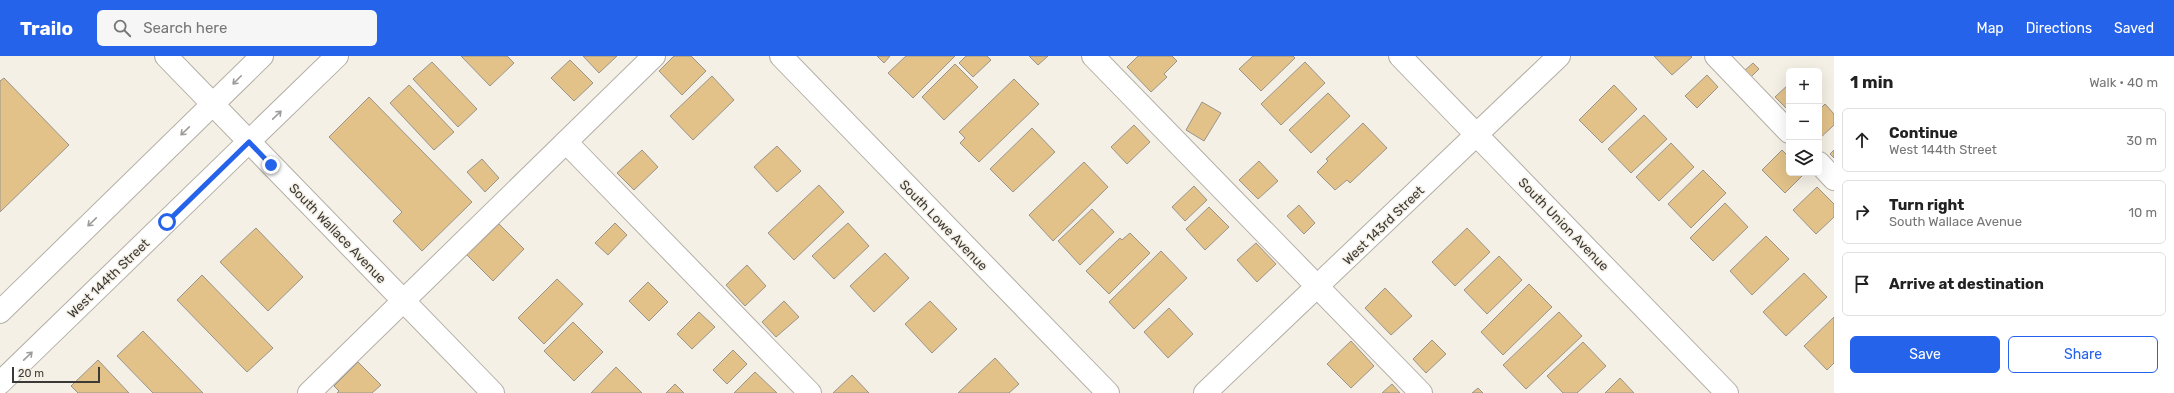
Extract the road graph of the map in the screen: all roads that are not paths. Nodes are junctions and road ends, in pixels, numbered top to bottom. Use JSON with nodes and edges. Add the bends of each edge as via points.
{"nodes":[{"id":1,"x":166,"y":56,"type":"edge"},
{"id":2,"x":262,"y":56,"type":"edge"},
{"id":3,"x":338,"y":56,"type":"edge"},
{"id":4,"x":654,"y":56,"type":"edge"},
{"id":5,"x":781,"y":56,"type":"edge"},
{"id":6,"x":1092,"y":56,"type":"edge"},
{"id":7,"x":1400,"y":56,"type":"edge"},
{"id":8,"x":1559,"y":56,"type":"edge"},
{"id":9,"x":1716,"y":56,"type":"edge"},
{"id":10,"x":213,"y":104,"type":"junction"},
{"id":11,"x":1786,"y":129,"type":"edge"},
{"id":12,"x":1477,"y":135,"type":"junction"},
{"id":13,"x":249,"y":142,"type":"junction"},
{"id":14,"x":566,"y":142,"type":"junction"},
{"id":15,"x":1822,"y":166,"type":"edge"},
{"id":16,"x":1834,"y":179,"type":"edge"},
{"id":17,"x":1318,"y":287,"type":"junction"},
{"id":18,"x":403,"y":301,"type":"junction"},
{"id":19,"x":0,"y":312,"type":"edge"},
{"id":20,"x":0,"y":383,"type":"edge"},
{"id":21,"x":308,"y":393,"type":"edge"},
{"id":22,"x":493,"y":393,"type":"edge"},
{"id":23,"x":810,"y":393,"type":"edge"},
{"id":24,"x":1108,"y":393,"type":"edge"},
{"id":25,"x":1205,"y":393,"type":"edge"},
{"id":26,"x":1421,"y":393,"type":"edge"},
{"id":27,"x":1727,"y":393,"type":"edge"}],
"edges":[{"from":1,"to":10,"type":"street","name":"South Wallace Avenue"},
{"from":2,"to":10,"type":"street","one_way":true},
{"from":13,"to":3,"type":"street","name":"West 144th Street","one_way":true},
{"from":4,"to":14,"type":"street"},
{"from":5,"to":24,"type":"street","name":"South Lowe Avenue"},
{"from":6,"to":17,"type":"street"},
{"from":7,"to":12,"type":"street","name":"South Union Avenue"},
{"from":8,"to":12,"type":"street","name":"West 143rd Street"},
{"from":9,"to":11,"type":"street"},
{"from":10,"to":13,"type":"street","name":"South Wallace Avenue"},
{"from":10,"to":19,"type":"street","one_way":true},
{"from":12,"to":17,"type":"street","name":"West 143rd Street"},
{"from":12,"to":27,"type":"street","name":"South Union Avenue"},
{"from":13,"to":18,"type":"street","name":"South Wallace Avenue"},
{"from":20,"to":13,"type":"street","name":"West 144th Street","one_way":true},
{"from":14,"to":18,"type":"street"},
{"from":14,"to":23,"type":"street"},
{"from":15,"to":16,"type":"street"},
{"from":17,"to":25,"type":"street","name":"West 143rd Street"},
{"from":17,"to":26,"type":"street"},
{"from":18,"to":21,"type":"street"},
{"from":18,"to":22,"type":"street","name":"South Wallace Avenue"}]}
